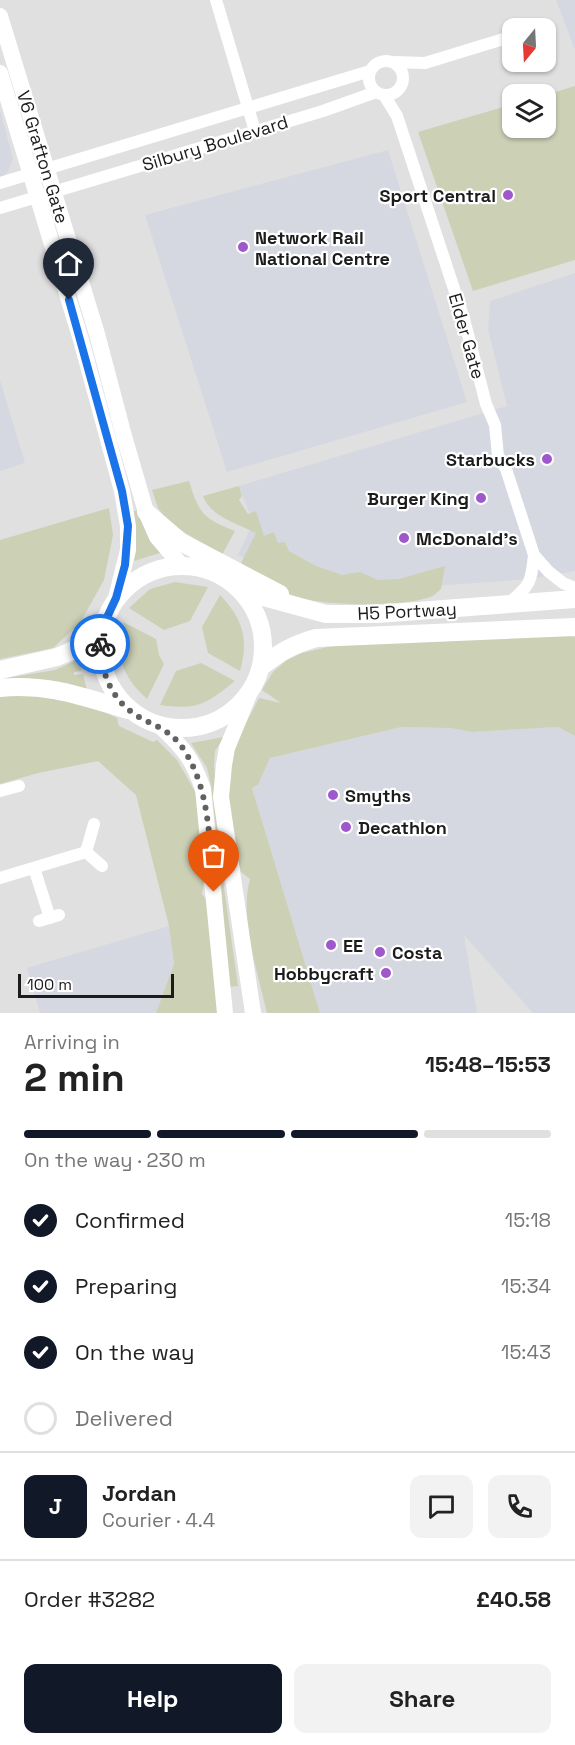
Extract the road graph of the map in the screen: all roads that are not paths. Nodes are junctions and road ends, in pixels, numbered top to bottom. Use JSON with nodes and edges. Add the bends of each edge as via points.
{"nodes":[{"id":1,"x":216,"y":0,"type":"edge"},
{"id":2,"x":0,"y":16,"type":"edge"},
{"id":3,"x":502,"y":39,"type":"edge"},
{"id":4,"x":394,"y":62,"type":"junction"},
{"id":5,"x":425,"y":63,"type":"junction"},
{"id":6,"x":370,"y":71,"type":"junction"},
{"id":7,"x":0,"y":73,"type":"edge"},
{"id":8,"x":401,"y":84,"type":"junction"},
{"id":9,"x":380,"y":94,"type":"junction"},
{"id":10,"x":247,"y":107,"type":"junction"},
{"id":11,"x":397,"y":116,"type":"junction"},
{"id":12,"x":22,"y":127,"type":"junction"},
{"id":13,"x":255,"y":131,"type":"junction"},
{"id":14,"x":38,"y":170,"type":"junction"},
{"id":15,"x":0,"y":183,"type":"edge"},
{"id":16,"x":46,"y":196,"type":"junction"},
{"id":17,"x":1,"y":208,"type":"edge"},
{"id":18,"x":57,"y":232,"type":"junction"},
{"id":19,"x":146,"y":512,"type":"junction"},
{"id":20,"x":534,"y":555,"type":"junction"},
{"id":21,"x":208,"y":564,"type":"junction"},
{"id":22,"x":182,"y":566,"type":"junction"},
{"id":23,"x":236,"y":582,"type":"junction"},
{"id":24,"x":575,"y":588,"type":"edge"},
{"id":25,"x":575,"y":600,"type":"edge"},
{"id":26,"x":508,"y":605,"type":"junction"},
{"id":27,"x":111,"y":609,"type":"junction"},
{"id":28,"x":575,"y":627,"type":"edge"},
{"id":29,"x":0,"y":670,"type":"edge"},
{"id":30,"x":254,"y":684,"type":"junction"},
{"id":31,"x":0,"y":688,"type":"edge"},
{"id":32,"x":129,"y":711,"type":"junction"},
{"id":33,"x":161,"y":727,"type":"junction"},
{"id":34,"x":19,"y":786,"type":"dead end"},
{"id":35,"x":0,"y":791,"type":"edge"},
{"id":36,"x":93,"y":824,"type":"dead end"},
{"id":37,"x":86,"y":852,"type":"junction"},
{"id":38,"x":102,"y":866,"type":"dead end"},
{"id":39,"x":34,"y":868,"type":"junction"},
{"id":40,"x":0,"y":878,"type":"edge"},
{"id":41,"x":49,"y":918,"type":"dead end"},
{"id":42,"x":225,"y":1013,"type":"edge"},
{"id":43,"x":253,"y":1013,"type":"edge"}],
"edges":[{"from":1,"to":10,"type":"street"},
{"from":2,"to":12,"type":"street","name":"V6 Grafton Gate"},
{"from":3,"to":5,"type":"street"},
{"from":4,"to":5,"type":"street"},
{"from":4,"to":6,"type":"street","via":[[378,62]]},
{"from":4,"to":8,"type":"street","via":[[403,73]]},
{"from":5,"to":8,"type":"street"},
{"from":6,"to":9,"type":"street","via":[[371,86]]},
{"from":6,"to":10,"type":"street","name":"Silbury Boulevard"},
{"from":7,"to":12,"type":"street","name":"V6 Grafton Gate"},
{"from":8,"to":9,"type":"street","via":[[390,94]]},
{"from":8,"to":11,"type":"street","name":"Elder Gate"},
{"from":9,"to":11,"type":"street","name":"Elder Gate"},
{"from":9,"to":13,"type":"street","name":"Silbury Boulevard"},
{"from":10,"to":13,"type":"street"},
{"from":10,"to":14,"type":"street","name":"Silbury Boulevard"},
{"from":11,"to":20,"type":"street","name":"Elder Gate","via":[[464,319],[495,425],[498,456],[506,469]]},
{"from":12,"to":14,"type":"street","name":"V6 Grafton Gate"},
{"from":12,"to":14,"type":"street","name":"V6 Grafton Gate","via":[[37,135]]},
{"from":13,"to":16,"type":"street","name":"Silbury Boulevard"},
{"from":14,"to":15,"type":"street","name":"Silbury Boulevard"},
{"from":14,"to":16,"type":"street","name":"V6 Grafton Gate"},
{"from":16,"to":17,"type":"street","name":"Silbury Boulevard"},
{"from":16,"to":18,"type":"street","name":"V6 Grafton Gate"},
{"from":18,"to":19,"type":"street","name":"V6 Grafton Gate"},
{"from":18,"to":27,"type":"street","name":"V6 Grafton Gate","via":[[126,513],[128,550]]},
{"from":19,"to":21,"type":"main road"},
{"from":19,"to":22,"type":"street","name":"V6 Grafton Gate","via":[[158,537]]},
{"from":20,"to":24,"type":"street","name":"Elder Gate","via":[[548,571]]},
{"from":20,"to":26,"type":"street","name":"Elder Gate","via":[[528,587]]},
{"from":21,"to":22,"type":"main road"},
{"from":21,"to":23,"type":"main road"},
{"from":22,"to":27,"type":"main road","via":[[146,574],[128,586]]},
{"from":23,"to":26,"type":"main road","name":"H5 Portway","via":[[301,609],[326,614]]},
{"from":23,"to":30,"type":"main road","via":[[258,619],[263,652]]},
{"from":25,"to":26,"type":"main road","name":"H5 Portway"},
{"from":27,"to":29,"type":"main road","via":[[76,649]]},
{"from":27,"to":32,"type":"main road","via":[[100,643],[101,659],[108,684]]},
{"from":28,"to":30,"type":"main road","name":"H5 Portway","via":[[316,638],[283,650]]},
{"from":30,"to":33,"type":"main road","via":[[233,711],[214,723],[191,729]]},
{"from":30,"to":43,"type":"street","via":[[228,748],[221,797]]},
{"from":31,"to":32,"type":"main road","via":[[52,688]]},
{"from":32,"to":33,"type":"main road"},
{"from":33,"to":42,"type":"street","via":[[183,747],[203,789]]},
{"from":34,"to":35,"type":"street"},
{"from":36,"to":37,"type":"street"},
{"from":37,"to":38,"type":"street"},
{"from":37,"to":39,"type":"street"},
{"from":39,"to":40,"type":"street"},
{"from":39,"to":41,"type":"street"}]}
